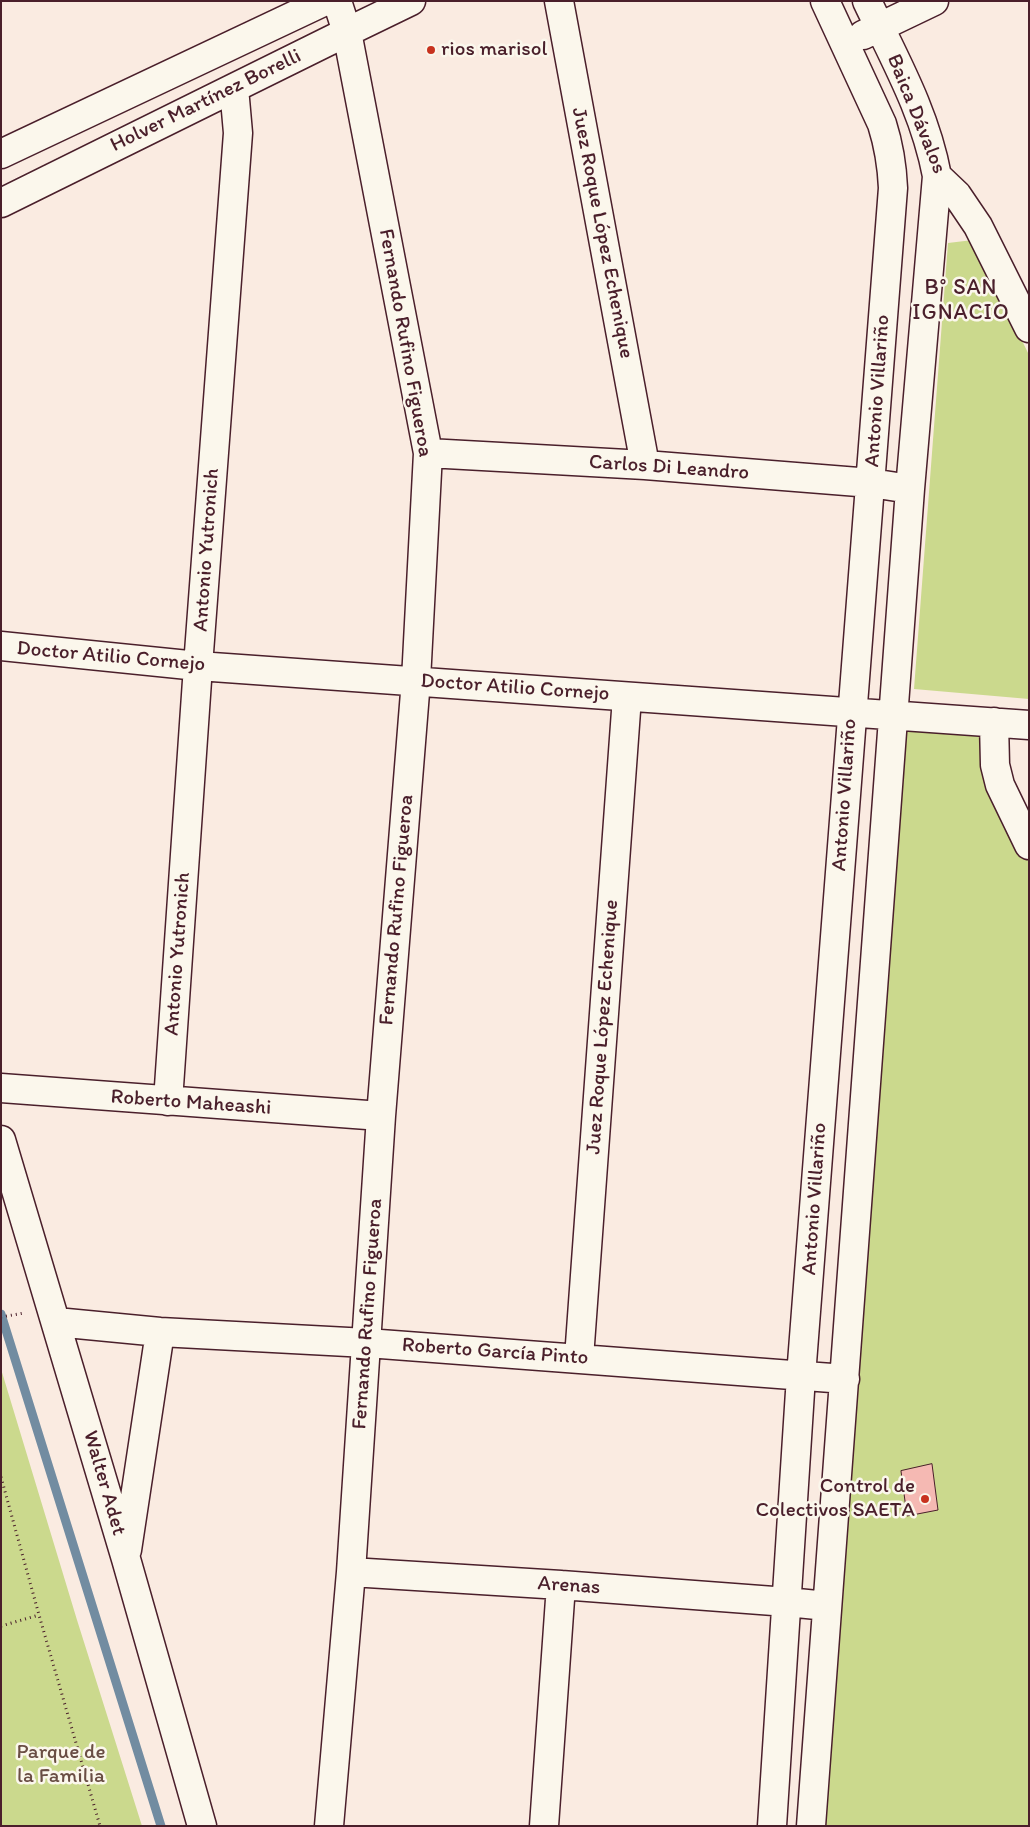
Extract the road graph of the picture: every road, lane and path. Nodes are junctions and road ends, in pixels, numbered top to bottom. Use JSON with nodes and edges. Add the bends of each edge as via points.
{"nodes":[{"id":1,"x":325,"y":1,"type":"edge"},
{"id":2,"x":337,"y":1,"type":"edge"},
{"id":3,"x":411,"y":1,"type":"edge"},
{"id":4,"x":559,"y":1,"type":"edge"},
{"id":5,"x":825,"y":1,"type":"edge"},
{"id":6,"x":867,"y":1,"type":"edge"},
{"id":7,"x":934,"y":1,"type":"edge"},
{"id":8,"x":880,"y":27,"type":"junction"},
{"id":9,"x":347,"y":32,"type":"junction"},
{"id":10,"x":845,"y":43,"type":"junction"},
{"id":11,"x":234,"y":88,"type":"junction"},
{"id":12,"x":1,"y":154,"type":"edge"},
{"id":13,"x":937,"y":176,"type":"junction"},
{"id":14,"x":1,"y":203,"type":"edge"},
{"id":15,"x":1029,"y":328,"type":"edge"},
{"id":16,"x":428,"y":453,"type":"junction"},
{"id":17,"x":645,"y":465,"type":"junction"},
{"id":18,"x":871,"y":483,"type":"junction"},
{"id":19,"x":910,"y":489,"type":"junction"},
{"id":20,"x":1,"y":646,"type":"edge"},
{"id":21,"x":198,"y":666,"type":"junction"},
{"id":22,"x":416,"y":680,"type":"junction"},
{"id":23,"x":627,"y":697,"type":"junction"},
{"id":24,"x":852,"y":711,"type":"junction"},
{"id":25,"x":894,"y":716,"type":"junction"},
{"id":26,"x":994,"y":722,"type":"junction"},
{"id":27,"x":1029,"y":725,"type":"edge"},
{"id":28,"x":1029,"y":845,"type":"edge"},
{"id":29,"x":1,"y":1088,"type":"edge"},
{"id":30,"x":168,"y":1101,"type":"junction"},
{"id":31,"x":381,"y":1116,"type":"junction"},
{"id":32,"x":1,"y":1140,"type":"edge"},
{"id":33,"x":20,"y":1314,"type":"dead end"},
{"id":34,"x":1,"y":1317,"type":"edge"},
{"id":35,"x":56,"y":1322,"type":"junction"},
{"id":36,"x":160,"y":1332,"type":"junction"},
{"id":37,"x":366,"y":1342,"type":"junction"},
{"id":38,"x":579,"y":1358,"type":"junction"},
{"id":39,"x":801,"y":1376,"type":"junction"},
{"id":40,"x":845,"y":1379,"type":"junction"},
{"id":41,"x":1,"y":1477,"type":"edge"},
{"id":42,"x":126,"y":1559,"type":"junction"},
{"id":43,"x":351,"y":1572,"type":"junction"},
{"id":44,"x":561,"y":1585,"type":"junction"},
{"id":45,"x":787,"y":1602,"type":"junction"},
{"id":46,"x":827,"y":1606,"type":"junction"},
{"id":47,"x":39,"y":1615,"type":"junction"},
{"id":48,"x":1,"y":1626,"type":"edge"},
{"id":49,"x":100,"y":1826,"type":"edge"},
{"id":50,"x":202,"y":1826,"type":"edge"},
{"id":51,"x":329,"y":1826,"type":"edge"},
{"id":52,"x":544,"y":1826,"type":"edge"},
{"id":53,"x":772,"y":1826,"type":"edge"},
{"id":54,"x":811,"y":1826,"type":"edge"}],
"edges":[{"from":1,"to":12,"type":"street","name":"Holver Martínez Borelli"},
{"from":2,"to":9,"type":"street","name":"Fernando Rufino Figueroa"},
{"from":3,"to":9,"type":"street","name":"Holver Martínez Borelli"},
{"from":4,"to":17,"type":"street","name":"Juez Roque López Echenique"},
{"from":5,"to":10,"type":"street","name":"Antonio Villariño"},
{"from":6,"to":8,"type":"street","name":"Baica Dávalos"},
{"from":7,"to":8,"type":"street"},
{"from":8,"to":10,"type":"street"},
{"from":8,"to":13,"type":"street","name":"Baica Dávalos","via":[[920,111]]},
{"from":9,"to":11,"type":"street","name":"Holver Martínez Borelli"},
{"from":9,"to":16,"type":"street","name":"Fernando Rufino Figueroa"},
{"from":10,"to":18,"type":"street","name":"Antonio Villariño","via":[[882,124],[892,164],[893,188]]},
{"from":11,"to":14,"type":"street","name":"Holver Martínez Borelli"},
{"from":11,"to":21,"type":"street","name":"Antonio Yutronich","via":[[238,133]]},
{"from":13,"to":15,"type":"street","name":"Baica Dávalos","via":[[957,196],[978,226]]},
{"from":13,"to":19,"type":"street","name":"Antonio Villariño"},
{"from":16,"to":17,"type":"street","name":"Carlos Di Leandro"},
{"from":16,"to":22,"type":"street","name":"Fernando Rufino Figueroa"},
{"from":17,"to":18,"type":"street","name":"Carlos Di Leandro"},
{"from":18,"to":19,"type":"street","name":"Carlos Di Leandro"},
{"from":18,"to":24,"type":"street","name":"Antonio Villariño"},
{"from":19,"to":25,"type":"street","name":"Antonio Villariño"},
{"from":20,"to":21,"type":"street","name":"Doctor Atilio Cornejo"},
{"from":21,"to":22,"type":"street","name":"Doctor Atilio Cornejo"},
{"from":21,"to":30,"type":"street","name":"Antonio Yutronich"},
{"from":22,"to":23,"type":"street","name":"Doctor Atilio Cornejo"},
{"from":22,"to":31,"type":"street","name":"Fernando Rufino Figueroa"},
{"from":23,"to":24,"type":"street","name":"Doctor Atilio Cornejo"},
{"from":23,"to":38,"type":"street","name":"Juez Roque López Echenique"},
{"from":24,"to":25,"type":"street","name":"Doctor Atilio Cornejo"},
{"from":24,"to":39,"type":"street","name":"Antonio Villariño"},
{"from":25,"to":26,"type":"street","name":"Doctor Atilio Cornejo"},
{"from":25,"to":40,"type":"street","name":"Antonio Villariño"},
{"from":26,"to":27,"type":"street","name":"Doctor Atilio Cornejo"},
{"from":26,"to":28,"type":"street","via":[[995,766],[1000,785]]},
{"from":29,"to":30,"type":"street","name":"Roberto Maheashi"},
{"from":30,"to":31,"type":"street","name":"Roberto Maheashi"},
{"from":31,"to":37,"type":"street","name":"Fernando Rufino Figueroa"},
{"from":32,"to":35,"type":"street","name":"Walter Adet"},
{"from":33,"to":34,"type":"path"},
{"from":35,"to":36,"type":"street","name":"Roberto García Pinto"},
{"from":35,"to":42,"type":"street","name":"Walter Adet"},
{"from":36,"to":37,"type":"street","name":"Roberto García Pinto"},
{"from":36,"to":42,"type":"street"},
{"from":37,"to":38,"type":"street","name":"Roberto García Pinto"},
{"from":37,"to":43,"type":"street","name":"Fernando Rufino Figueroa"},
{"from":38,"to":39,"type":"street","name":"Roberto García Pinto"},
{"from":39,"to":40,"type":"street","name":"Roberto García Pinto"},
{"from":39,"to":45,"type":"street","name":"Antonio Villariño"},
{"from":40,"to":46,"type":"street","name":"Antonio Villariño"},
{"from":41,"to":47,"type":"path"},
{"from":42,"to":50,"type":"street","name":"Walter Adet"},
{"from":43,"to":44,"type":"street","name":"Arenas"},
{"from":43,"to":51,"type":"street","name":"Fernando Rufino Figueroa"},
{"from":44,"to":45,"type":"street","name":"Arenas"},
{"from":44,"to":52,"type":"street"},
{"from":45,"to":46,"type":"street","name":"Arenas"},
{"from":45,"to":53,"type":"street","name":"Antonio Villariño"},
{"from":46,"to":54,"type":"street","name":"Antonio Villariño"},
{"from":47,"to":48,"type":"path"},
{"from":47,"to":49,"type":"path"}]}
